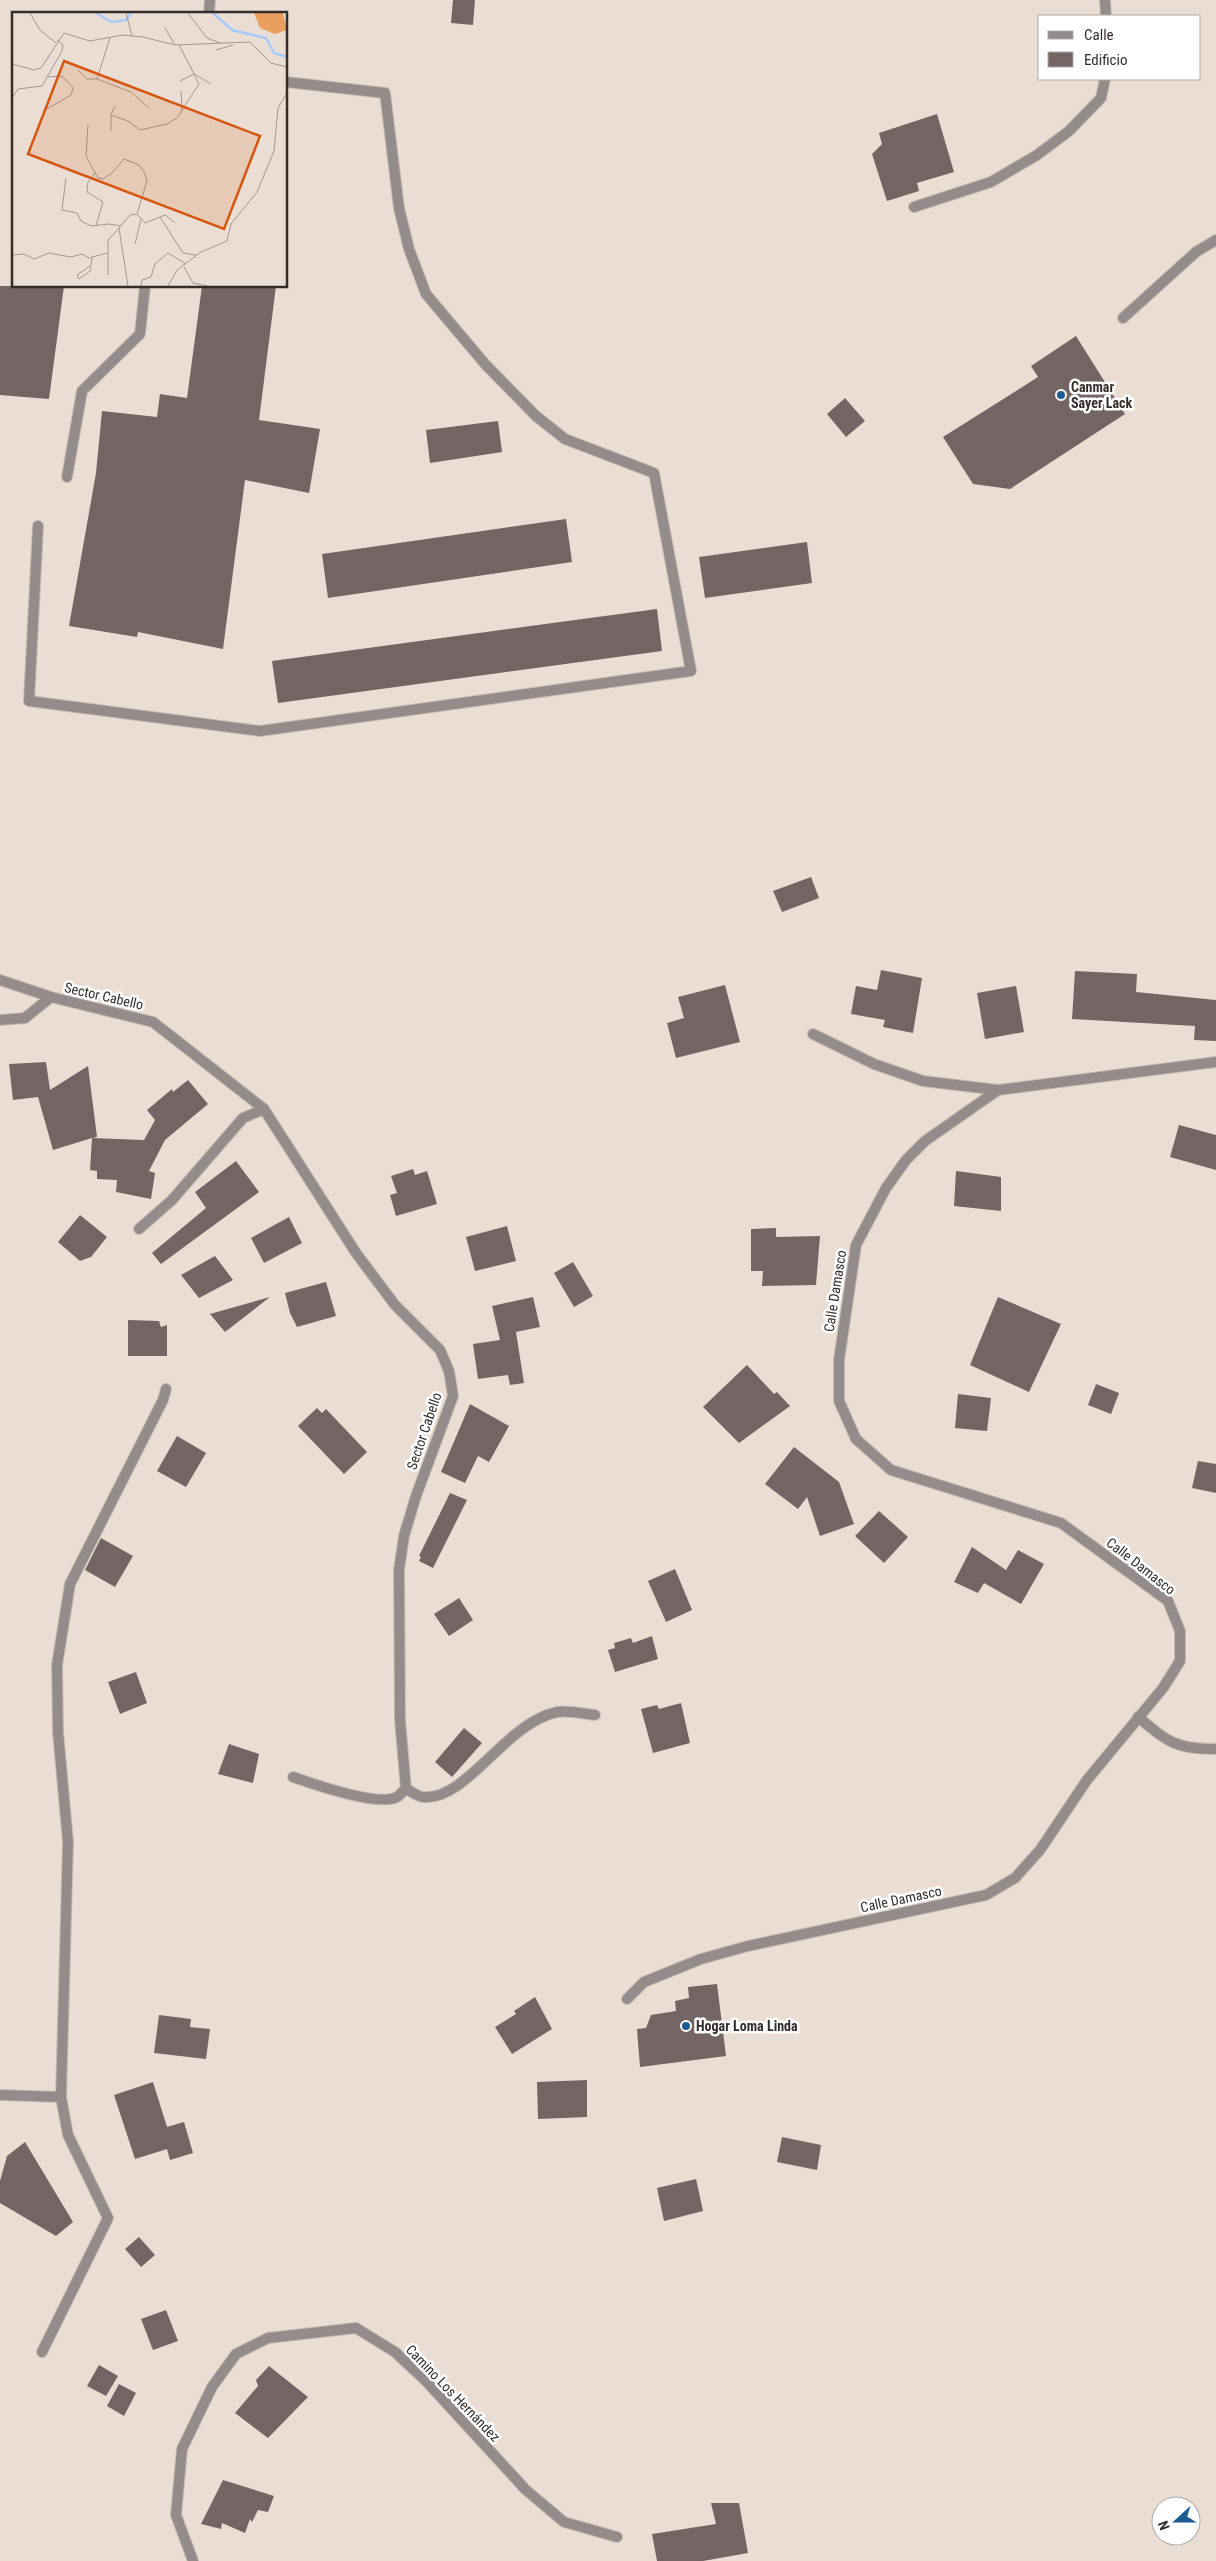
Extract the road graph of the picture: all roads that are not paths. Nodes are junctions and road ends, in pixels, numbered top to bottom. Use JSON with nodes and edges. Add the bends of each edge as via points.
{"nodes":[{"id":1,"x":1105,"y":0,"type":"edge"},
{"id":2,"x":1106,"y":15,"type":"edge"},
{"id":3,"x":1105,"y":80,"type":"edge"},
{"id":4,"x":288,"y":82,"type":"edge"},
{"id":5,"x":914,"y":207,"type":"dead end"},
{"id":6,"x":1216,"y":240,"type":"edge"},
{"id":7,"x":144,"y":288,"type":"edge"},
{"id":8,"x":1123,"y":318,"type":"dead end"},
{"id":9,"x":68,"y":477,"type":"dead end"},
{"id":10,"x":38,"y":526,"type":"dead end"},
{"id":11,"x":0,"y":980,"type":"edge"},
{"id":12,"x":51,"y":997,"type":"junction"},
{"id":13,"x":0,"y":1020,"type":"edge"},
{"id":14,"x":813,"y":1034,"type":"dead end"},
{"id":15,"x":1216,"y":1062,"type":"edge"},
{"id":16,"x":998,"y":1090,"type":"junction"},
{"id":17,"x":264,"y":1109,"type":"junction"},
{"id":18,"x":139,"y":1229,"type":"dead end"},
{"id":19,"x":166,"y":1388,"type":"dead end"},
{"id":20,"x":595,"y":1715,"type":"dead end"},
{"id":21,"x":1138,"y":1716,"type":"junction"},
{"id":22,"x":1216,"y":1749,"type":"edge"},
{"id":23,"x":293,"y":1777,"type":"dead end"},
{"id":24,"x":406,"y":1789,"type":"junction"},
{"id":25,"x":627,"y":1998,"type":"dead end"},
{"id":26,"x":0,"y":2095,"type":"edge"},
{"id":27,"x":61,"y":2097,"type":"junction"},
{"id":28,"x":42,"y":2352,"type":"dead end"},
{"id":29,"x":617,"y":2537,"type":"dead end"},
{"id":30,"x":193,"y":2561,"type":"edge"}],
"edges":[{"from":1,"to":2,"type":"street"},
{"from":3,"to":5,"type":"street","via":[[1100,98],[1069,131],[1036,155],[991,182]]},
{"from":4,"to":10,"type":"street","via":[[385,93],[399,208],[409,249],[426,294],[485,364],[536,416],[565,439],[654,473],[691,671],[260,731],[29,701]]},
{"from":6,"to":8,"type":"street","via":[[1196,252]]},
{"from":7,"to":9,"type":"street","via":[[140,334],[82,392]]},
{"from":11,"to":12,"type":"street","name":"Sector Cabello"},
{"from":12,"to":13,"type":"street","via":[[25,1018]]},
{"from":12,"to":17,"type":"street","name":"Sector Cabello","via":[[153,1022]]},
{"from":14,"to":16,"type":"street","name":"Calle Damasco","via":[[874,1064],[923,1081]]},
{"from":15,"to":16,"type":"street","name":"Calle Damasco"},
{"from":16,"to":21,"type":"street","name":"Calle Damasco","via":[[924,1141],[912,1154],[886,1188],[856,1245],[838,1360],[839,1401],[856,1438],[891,1470],[1061,1524],[1168,1601],[1180,1631],[1180,1662],[1163,1688]]},
{"from":17,"to":18,"type":"street","via":[[243,1118],[172,1200]]},
{"from":17,"to":24,"type":"street","name":"Sector Cabello","via":[[356,1254],[395,1305],[440,1350],[449,1371],[453,1396],[416,1496],[404,1536],[399,1570],[400,1720]]},
{"from":19,"to":27,"type":"street","via":[[70,1584],[58,1665],[58,1732],[68,1842]]},
{"from":20,"to":24,"type":"street","via":[[558,1712],[548,1715],[524,1726],[501,1744],[460,1786],[422,1797]]},
{"from":21,"to":22,"type":"street","via":[[1166,1741],[1189,1749]]},
{"from":21,"to":25,"type":"street","name":"Calle Damasco","via":[[1087,1780],[1040,1850],[1015,1878],[986,1895],[701,1959],[644,1982]]},
{"from":23,"to":24,"type":"street","via":[[337,1792],[377,1798],[396,1798]]},
{"from":26,"to":27,"type":"street"},
{"from":27,"to":28,"type":"street","via":[[68,2135],[108,2218]]},
{"from":29,"to":30,"type":"street","name":"Camino Los Hernández","via":[[564,2522],[526,2490],[426,2381],[395,2352],[356,2328],[268,2338],[236,2354],[212,2387],[182,2449],[176,2515]]}]}
